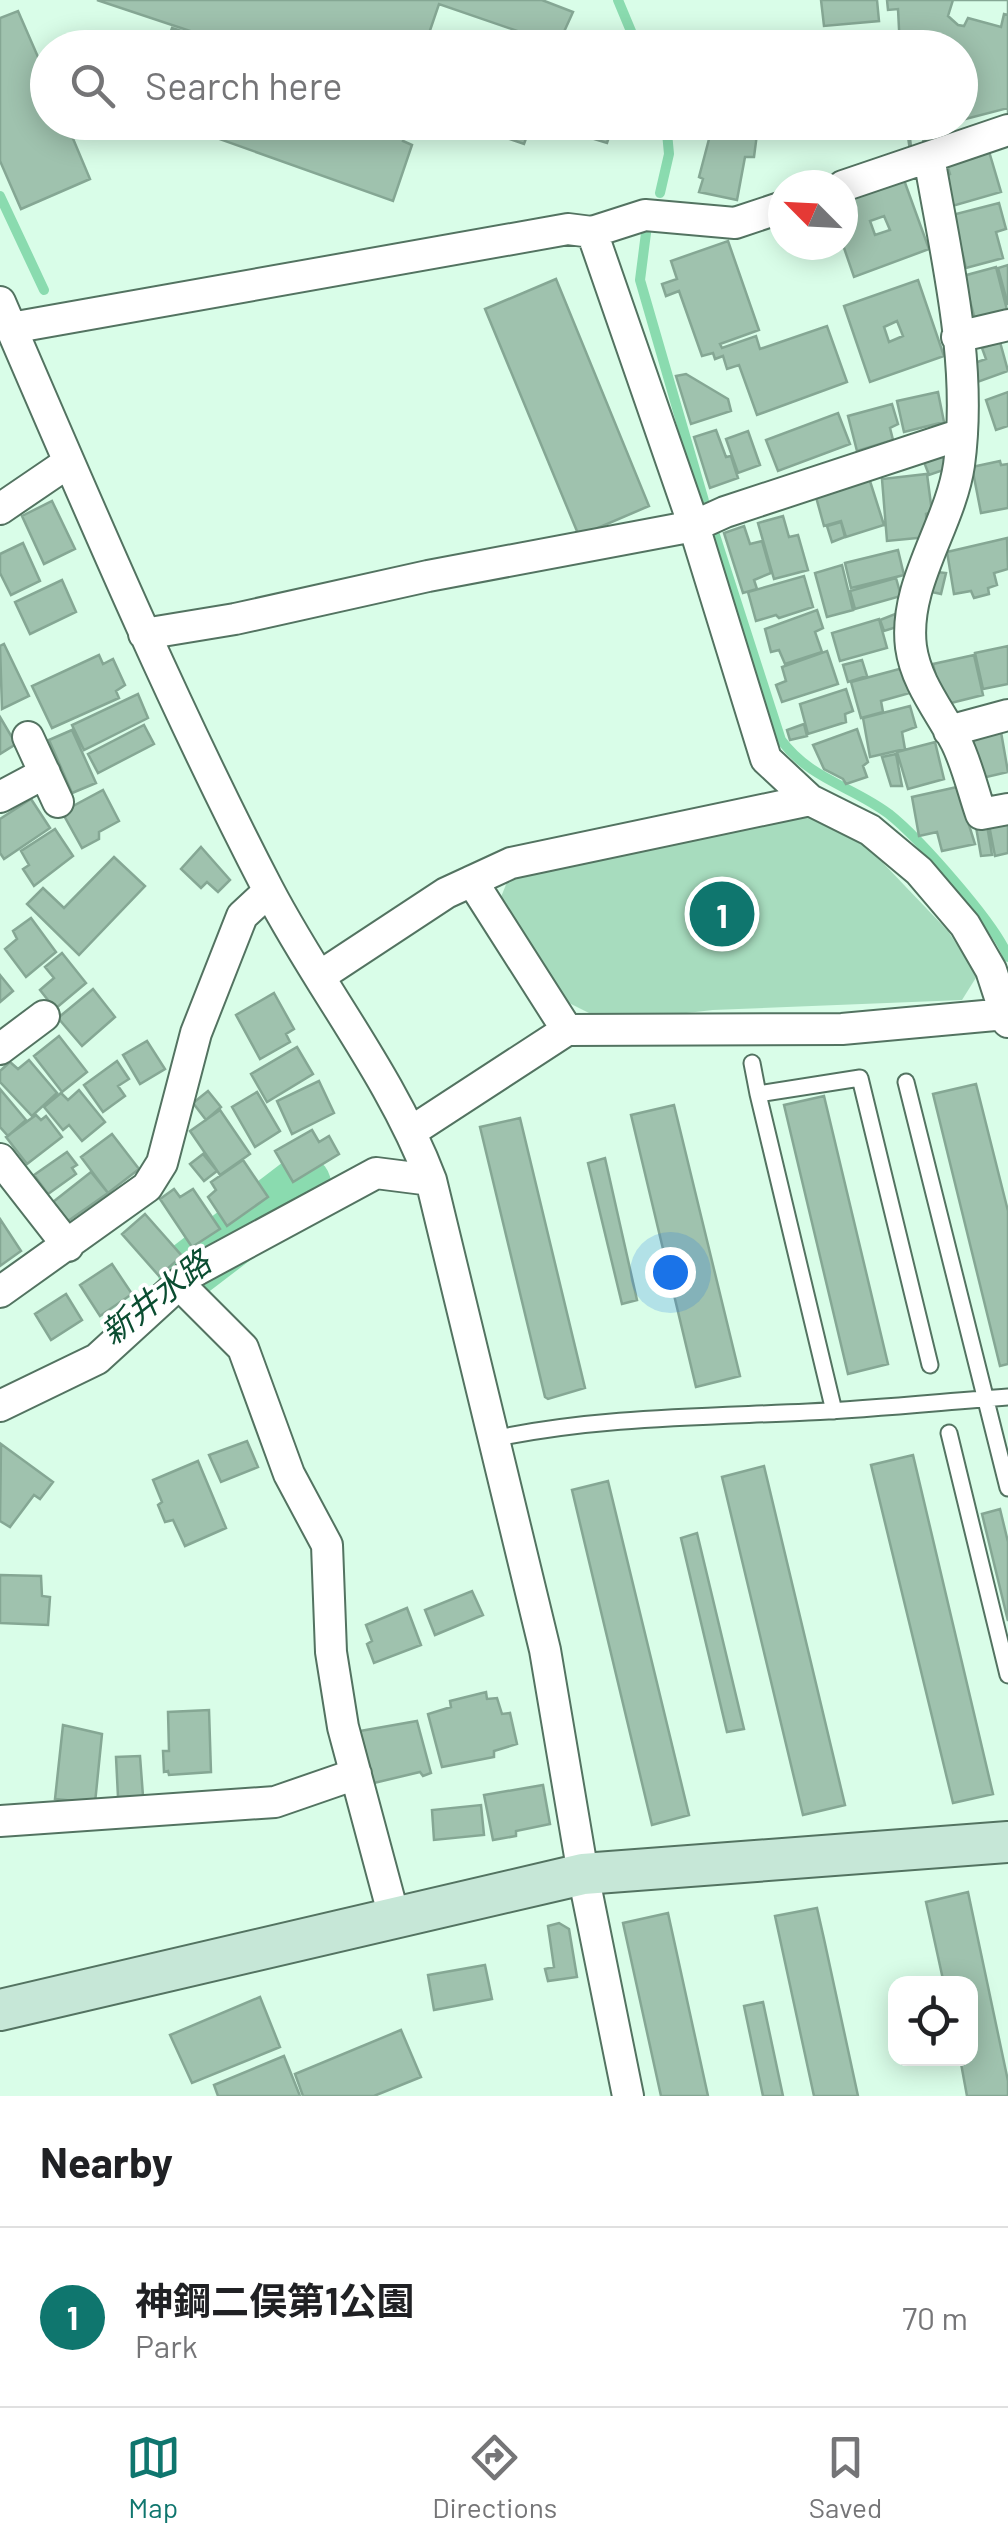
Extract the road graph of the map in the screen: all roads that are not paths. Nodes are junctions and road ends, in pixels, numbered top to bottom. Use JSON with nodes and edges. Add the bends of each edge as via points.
{"nodes":[{"id":1,"x":1008,"y":130,"type":"edge"},
{"id":2,"x":929,"y":157,"type":"junction"},
{"id":3,"x":858,"y":181,"type":"edge"},
{"id":4,"x":768,"y":211,"type":"edge"},
{"id":5,"x":592,"y":232,"type":"junction"},
{"id":6,"x":6,"y":315,"type":"edge"},
{"id":7,"x":1008,"y":325,"type":"edge"},
{"id":8,"x":957,"y":337,"type":"junction"},
{"id":9,"x":962,"y":434,"type":"junction"},
{"id":10,"x":70,"y":462,"type":"junction"},
{"id":11,"x":0,"y":509,"type":"edge"},
{"id":12,"x":694,"y":526,"type":"junction"},
{"id":13,"x":144,"y":634,"type":"junction"},
{"id":14,"x":1008,"y":715,"type":"edge"},
{"id":15,"x":949,"y":731,"type":"junction"},
{"id":16,"x":28,"y":736,"type":"dead end"},
{"id":17,"x":46,"y":773,"type":"junction"},
{"id":18,"x":0,"y":797,"type":"edge"},
{"id":19,"x":810,"y":800,"type":"junction"},
{"id":20,"x":58,"y":802,"type":"dead end"},
{"id":21,"x":1008,"y":809,"type":"edge"},
{"id":22,"x":472,"y":881,"type":"junction"},
{"id":23,"x":269,"y":891,"type":"junction"},
{"id":24,"x":320,"y":976,"type":"junction"},
{"id":25,"x":44,"y":1016,"type":"dead end"},
{"id":26,"x":1007,"y":1018,"type":"edge"},
{"id":27,"x":568,"y":1030,"type":"junction"},
{"id":28,"x":0,"y":1049,"type":"edge"},
{"id":29,"x":752,"y":1063,"type":"dead end"},
{"id":30,"x":906,"y":1082,"type":"dead end"},
{"id":31,"x":758,"y":1094,"type":"junction"},
{"id":32,"x":412,"y":1131,"type":"junction"},
{"id":33,"x":0,"y":1159,"type":"edge"},
{"id":34,"x":430,"y":1180,"type":"junction"},
{"id":35,"x":11,"y":1194,"type":"edge"},
{"id":36,"x":68,"y":1246,"type":"junction"},
{"id":37,"x":180,"y":1284,"type":"junction"},
{"id":38,"x":0,"y":1292,"type":"edge"},
{"id":39,"x":930,"y":1365,"type":"dead end"},
{"id":40,"x":1008,"y":1397,"type":"edge"},
{"id":41,"x":986,"y":1399,"type":"junction"},
{"id":42,"x":0,"y":1406,"type":"edge"},
{"id":43,"x":834,"y":1411,"type":"junction"},
{"id":44,"x":949,"y":1433,"type":"dead end"},
{"id":45,"x":493,"y":1438,"type":"junction"},
{"id":46,"x":1008,"y":1488,"type":"edge"},
{"id":47,"x":1008,"y":1675,"type":"edge"},
{"id":48,"x":356,"y":1774,"type":"junction"},
{"id":49,"x":0,"y":1821,"type":"edge"},
{"id":50,"x":1008,"y":1842,"type":"edge"},
{"id":51,"x":583,"y":1874,"type":"junction"},
{"id":52,"x":394,"y":1917,"type":"junction"},
{"id":53,"x":0,"y":2010,"type":"edge"},
{"id":54,"x":628,"y":2096,"type":"edge"}],
"edges":[{"from":1,"to":2,"type":"street"},
{"from":2,"to":3,"type":"street"},
{"from":2,"to":8,"type":"street"},
{"from":4,"to":5,"type":"street","via":[[735,223],[646,215]]},
{"from":5,"to":6,"type":"street","via":[[568,228]]},
{"from":5,"to":12,"type":"street"},
{"from":6,"to":10,"type":"street"},
{"from":7,"to":8,"type":"street"},
{"from":8,"to":9,"type":"street"},
{"from":9,"to":12,"type":"street"},
{"from":9,"to":15,"type":"street","via":[[954,490],[914,602],[910,642]]},
{"from":10,"to":11,"type":"street"},
{"from":10,"to":13,"type":"street"},
{"from":12,"to":13,"type":"street"},
{"from":12,"to":19,"type":"street","via":[[766,759]]},
{"from":13,"to":23,"type":"street"},
{"from":14,"to":15,"type":"street"},
{"from":15,"to":21,"type":"street","via":[[981,814]]},
{"from":16,"to":17,"type":"street"},
{"from":17,"to":18,"type":"street"},
{"from":17,"to":20,"type":"street"},
{"from":19,"to":22,"type":"street","via":[[511,863]]},
{"from":19,"to":26,"type":"street","via":[[870,830],[919,871],[965,925],[991,970]]},
{"from":22,"to":24,"type":"street"},
{"from":22,"to":27,"type":"street"},
{"from":23,"to":24,"type":"street"},
{"from":23,"to":36,"type":"street","via":[[242,916],[196,1032],[162,1163],[148,1187]]},
{"from":24,"to":32,"type":"street"},
{"from":25,"to":28,"type":"street"},
{"from":26,"to":27,"type":"street","via":[[842,1029]]},
{"from":27,"to":32,"type":"street"},
{"from":29,"to":31,"type":"lane"},
{"from":30,"to":41,"type":"lane"},
{"from":31,"to":39,"type":"lane","via":[[860,1078]]},
{"from":31,"to":43,"type":"lane"},
{"from":32,"to":34,"type":"street"},
{"from":33,"to":35,"type":"street"},
{"from":34,"to":37,"type":"street","via":[[376,1173]]},
{"from":34,"to":45,"type":"street"},
{"from":35,"to":36,"type":"street"},
{"from":36,"to":38,"type":"street"},
{"from":37,"to":42,"type":"street","via":[[96,1359]]},
{"from":37,"to":48,"type":"street","via":[[243,1348],[289,1474],[326,1545],[331,1652]]},
{"from":40,"to":41,"type":"lane"},
{"from":41,"to":43,"type":"lane"},
{"from":41,"to":46,"type":"lane"},
{"from":43,"to":45,"type":"lane","via":[[681,1418]]},
{"from":44,"to":47,"type":"lane"},
{"from":45,"to":51,"type":"street","via":[[545,1650]]},
{"from":48,"to":49,"type":"street","via":[[276,1802]]},
{"from":48,"to":52,"type":"street"},
{"from":50,"to":51,"type":"street"},
{"from":51,"to":52,"type":"street"},
{"from":51,"to":54,"type":"street"},
{"from":52,"to":53,"type":"street"}]}
